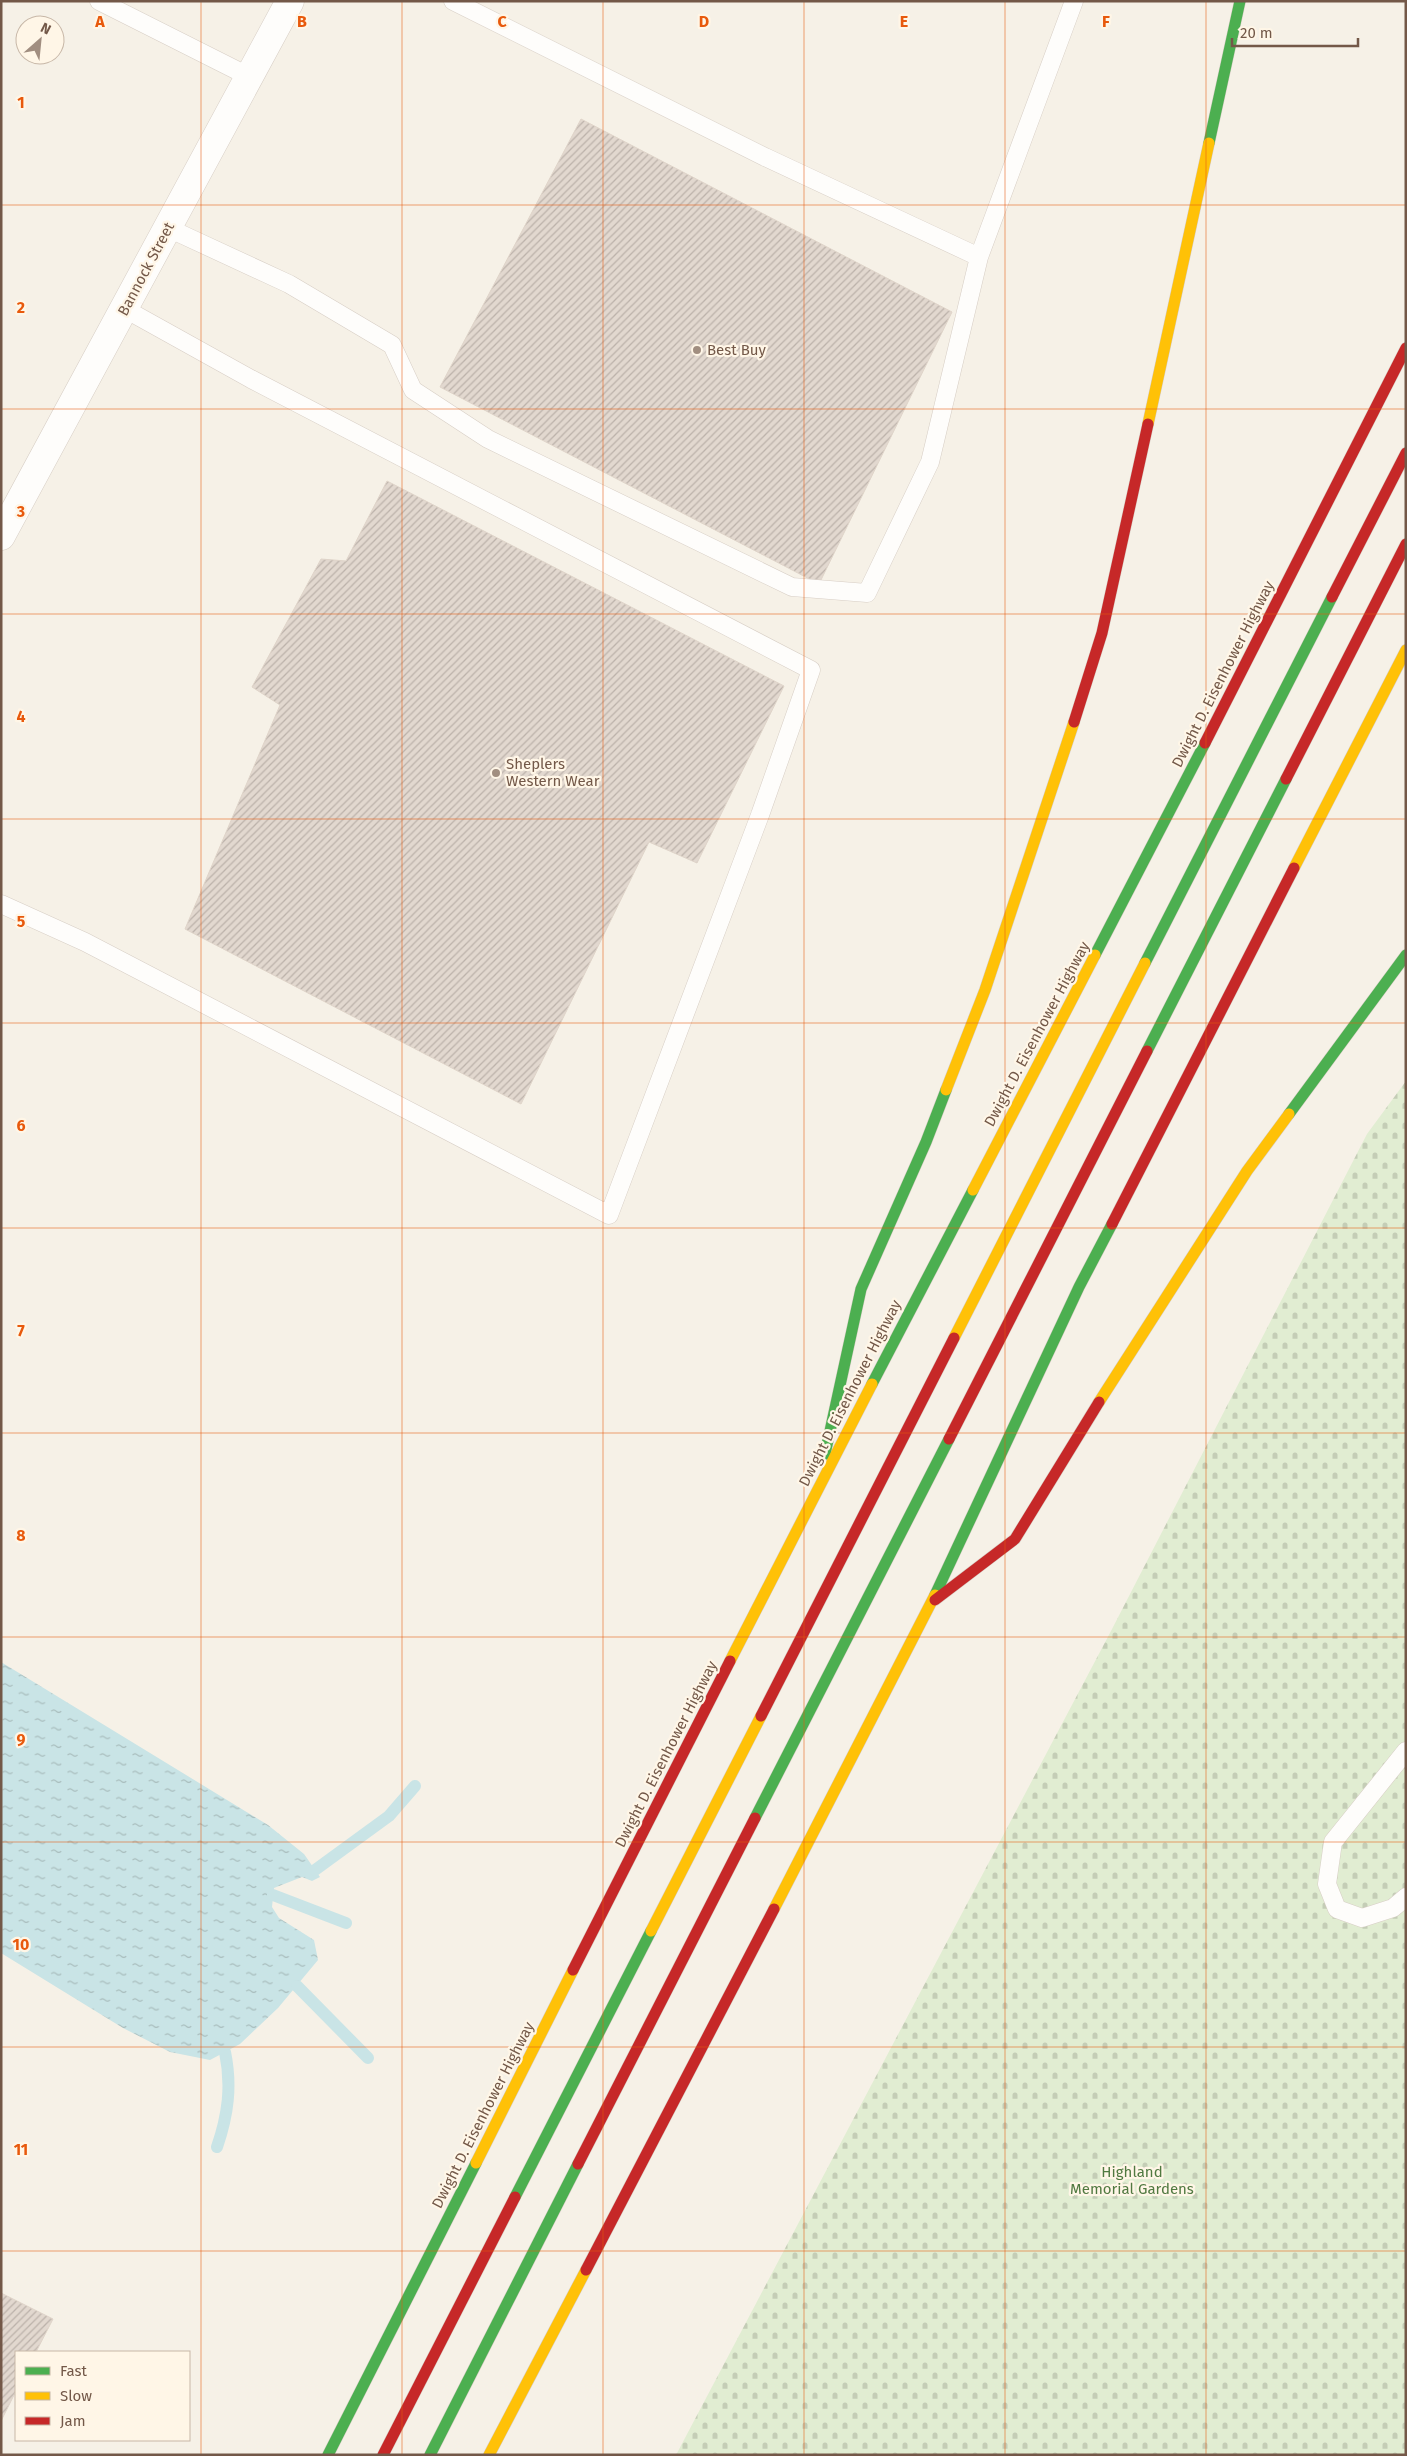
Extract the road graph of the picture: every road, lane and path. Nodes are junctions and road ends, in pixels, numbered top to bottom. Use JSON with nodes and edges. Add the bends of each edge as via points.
{"nodes":[{"id":1,"x":99,"y":1,"type":"edge"},
{"id":2,"x":290,"y":1,"type":"edge"},
{"id":3,"x":453,"y":1,"type":"edge"},
{"id":4,"x":1074,"y":1,"type":"edge"},
{"id":5,"x":1240,"y":1,"type":"edge"},
{"id":6,"x":250,"y":76,"type":"junction"},
{"id":7,"x":168,"y":228,"type":"junction"},
{"id":8,"x":979,"y":257,"type":"junction"},
{"id":9,"x":125,"y":309,"type":"junction"},
{"id":10,"x":1406,"y":348,"type":"edge"},
{"id":11,"x":1406,"y":453,"type":"edge"},
{"id":12,"x":1,"y":536,"type":"edge"},
{"id":13,"x":1406,"y":544,"type":"edge"},
{"id":14,"x":1406,"y":650,"type":"edge"},
{"id":15,"x":1,"y":904,"type":"edge"},
{"id":16,"x":1406,"y":955,"type":"edge"},
{"id":17,"x":817,"y":1489,"type":"junction"},
{"id":18,"x":932,"y":1602,"type":"junction"},
{"id":19,"x":1406,"y":1751,"type":"edge"},
{"id":20,"x":1406,"y":1897,"type":"edge"},
{"id":21,"x":328,"y":2455,"type":"edge"},
{"id":22,"x":383,"y":2455,"type":"edge"},
{"id":23,"x":430,"y":2455,"type":"edge"},
{"id":24,"x":489,"y":2455,"type":"edge"}],
"edges":[{"from":1,"to":6,"type":"lane"},
{"from":2,"to":6,"type":"street","name":"Bannock Street"},
{"from":3,"to":8,"type":"lane","via":[[740,144]]},
{"from":4,"to":8,"type":"lane"},
{"from":5,"to":17,"type":"highway","via":[[1102,633],[1045,814],[984,990],[926,1142],[861,1289]]},
{"from":6,"to":7,"type":"street","name":"Bannock Street"},
{"from":7,"to":8,"type":"lane","via":[[288,284],[392,345],[413,390],[488,439],[792,587],[867,593],[930,462]]},
{"from":7,"to":9,"type":"street","name":"Bannock Street"},
{"from":9,"to":12,"type":"street","name":"Bannock Street"},
{"from":9,"to":15,"type":"lane","via":[[260,384],[811,670],[760,815],[609,1215],[85,942]]},
{"from":10,"to":17,"type":"highway","name":"Dwight D. Eisenhower Highway","via":[[1185,783]]},
{"from":11,"to":22,"type":"highway"},
{"from":13,"to":23,"type":"highway"},
{"from":14,"to":18,"type":"highway","via":[[1079,1287]]},
{"from":16,"to":18,"type":"highway","via":[[1247,1171],[1135,1343],[1015,1539]]},
{"from":17,"to":21,"type":"highway","name":"Dwight D. Eisenhower Highway"},
{"from":18,"to":24,"type":"highway"},
{"from":19,"to":20,"type":"lane","via":[[1333,1842],[1327,1884],[1337,1909],[1362,1918],[1393,1908]]}]}
